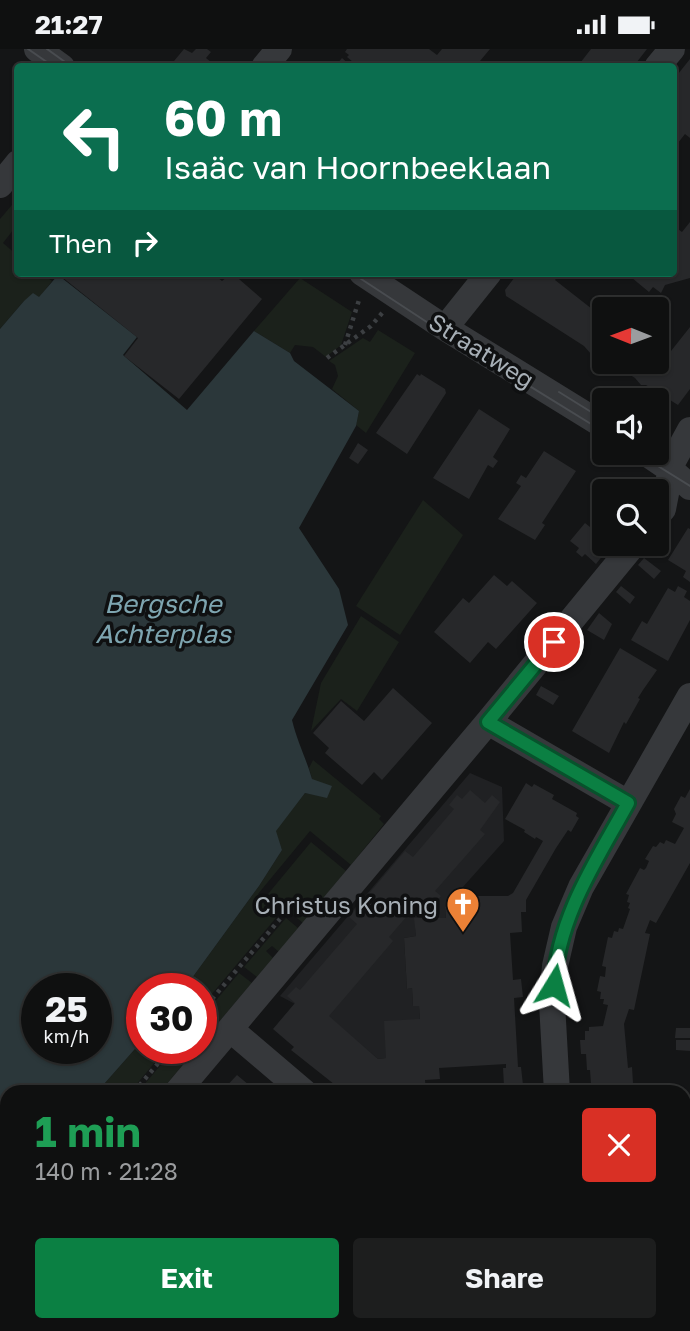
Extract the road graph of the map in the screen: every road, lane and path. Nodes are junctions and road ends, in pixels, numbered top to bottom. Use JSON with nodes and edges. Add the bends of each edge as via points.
{"nodes":[{"id":1,"x":37,"y":49,"type":"edge"},
{"id":2,"x":279,"y":49,"type":"edge"},
{"id":3,"x":672,"y":49,"type":"edge"},
{"id":4,"x":56,"y":63,"type":"edge"},
{"id":5,"x":267,"y":63,"type":"edge"},
{"id":6,"x":660,"y":63,"type":"edge"},
{"id":7,"x":14,"y":168,"type":"edge"},
{"id":8,"x":0,"y":185,"type":"edge"},
{"id":9,"x":363,"y":277,"type":"edge"},
{"id":10,"x":368,"y":277,"type":"edge"},
{"id":11,"x":486,"y":277,"type":"edge"},
{"id":12,"x":396,"y":296,"type":"junction"},
{"id":13,"x":445,"y":328,"type":"junction"},
{"id":14,"x":345,"y":345,"type":"junction"},
{"id":15,"x":327,"y":358,"type":"dead end"},
{"id":16,"x":592,"y":419,"type":"edge"},
{"id":17,"x":690,"y":430,"type":"edge"},
{"id":18,"x":664,"y":465,"type":"edge"},
{"id":19,"x":684,"y":478,"type":"edge"},
{"id":20,"x":669,"y":500,"type":"edge"},
{"id":21,"x":624,"y":556,"type":"edge"},
{"id":22,"x":690,"y":696,"type":"edge"},
{"id":23,"x":488,"y":722,"type":"junction"},
{"id":24,"x":628,"y":803,"type":"junction"},
{"id":25,"x":280,"y":919,"type":"dead end"},
{"id":26,"x":217,"y":993,"type":"edge"},
{"id":27,"x":230,"y":1029,"type":"junction"},
{"id":28,"x":158,"y":1064,"type":"edge"},
{"id":29,"x":140,"y":1085,"type":"edge"},
{"id":30,"x":183,"y":1085,"type":"edge"},
{"id":31,"x":296,"y":1085,"type":"edge"},
{"id":32,"x":557,"y":1085,"type":"edge"}],
"edges":[{"from":1,"to":4,"type":"street"},
{"from":2,"to":5,"type":"street"},
{"from":3,"to":6,"type":"street"},
{"from":7,"to":8,"type":"street"},
{"from":9,"to":14,"type":"path"},
{"from":10,"to":12,"type":"street","name":"Straatweg"},
{"from":11,"to":13,"type":"street"},
{"from":12,"to":13,"type":"street","name":"Straatweg"},
{"from":12,"to":14,"type":"path","via":[[371,326]]},
{"from":13,"to":16,"type":"street","name":"Straatweg"},
{"from":14,"to":15,"type":"path"},
{"from":17,"to":19,"type":"street","via":[[672,463]]},
{"from":18,"to":19,"type":"street"},
{"from":19,"to":20,"type":"street"},
{"from":21,"to":23,"type":"street"},
{"from":22,"to":24,"type":"street"},
{"from":23,"to":24,"type":"street"},
{"from":23,"to":27,"type":"street"},
{"from":24,"to":32,"type":"street","via":[[564,927],[552,1003]]},
{"from":25,"to":26,"type":"path"},
{"from":27,"to":30,"type":"street"},
{"from":27,"to":31,"type":"street"},
{"from":28,"to":29,"type":"path"}]}
